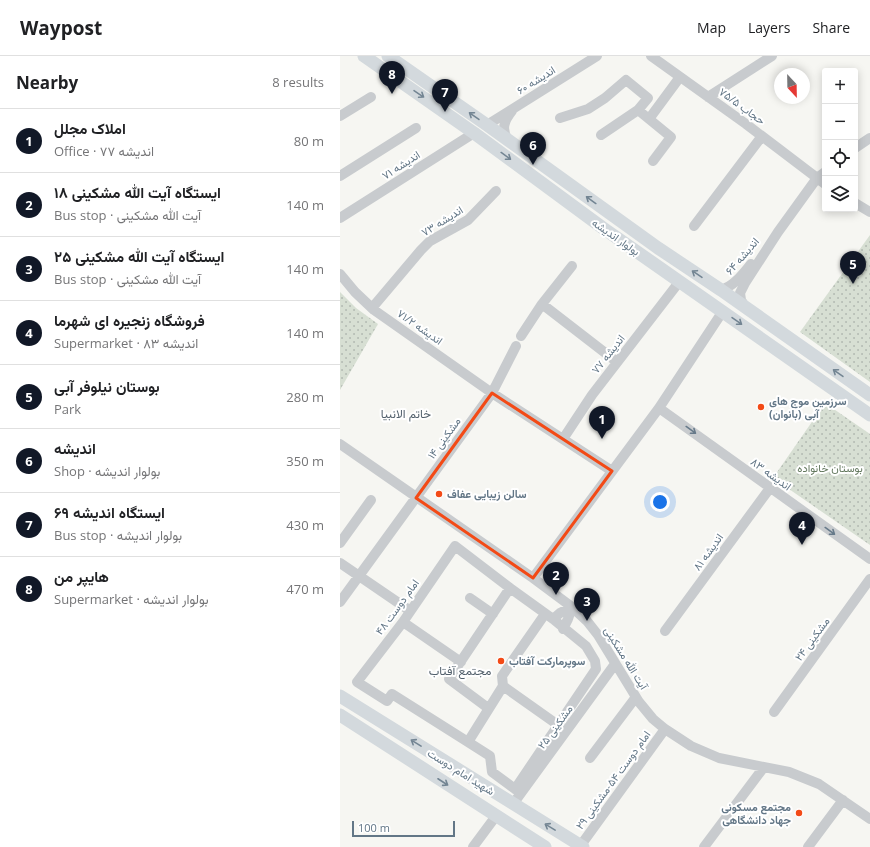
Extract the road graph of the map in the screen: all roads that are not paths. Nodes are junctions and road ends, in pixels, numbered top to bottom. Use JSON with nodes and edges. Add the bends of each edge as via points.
{"nodes":[{"id":1,"x":364,"y":56,"type":"edge"},
{"id":2,"x":388,"y":56,"type":"edge"},
{"id":3,"x":597,"y":56,"type":"edge"},
{"id":4,"x":651,"y":56,"type":"edge"},
{"id":5,"x":772,"y":56,"type":"edge"},
{"id":6,"x":680,"y":77,"type":"junction"},
{"id":7,"x":371,"y":97,"type":"dead end"},
{"id":8,"x":708,"y":97,"type":"junction"},
{"id":9,"x":514,"y":108,"type":"junction"},
{"id":10,"x":638,"y":110,"type":"junction"},
{"id":11,"x":340,"y":116,"type":"edge"},
{"id":12,"x":560,"y":118,"type":"dead end"},
{"id":13,"x":649,"y":119,"type":"junction"},
{"id":14,"x":487,"y":125,"type":"junction"},
{"id":15,"x":416,"y":128,"type":"dead end"},
{"id":16,"x":474,"y":133,"type":"junction"},
{"id":17,"x":601,"y":136,"type":"dead end"},
{"id":18,"x":762,"y":136,"type":"junction"},
{"id":19,"x":870,"y":138,"type":"edge"},
{"id":20,"x":508,"y":140,"type":"junction"},
{"id":21,"x":858,"y":146,"type":"edge"},
{"id":22,"x":653,"y":161,"type":"dead end"},
{"id":23,"x":340,"y":176,"type":"edge"},
{"id":24,"x":821,"y":181,"type":"edge"},
{"id":25,"x":496,"y":191,"type":"dead end"},
{"id":26,"x":858,"y":205,"type":"edge"},
{"id":27,"x":870,"y":212,"type":"edge"},
{"id":28,"x":340,"y":218,"type":"edge"},
{"id":29,"x":694,"y":226,"type":"dead end"},
{"id":30,"x":778,"y":232,"type":"junction"},
{"id":31,"x":658,"y":248,"type":"junction"},
{"id":32,"x":650,"y":260,"type":"junction"},
{"id":33,"x":572,"y":266,"type":"dead end"},
{"id":34,"x":340,"y":274,"type":"edge"},
{"id":35,"x":676,"y":286,"type":"dead end"},
{"id":36,"x":721,"y":290,"type":"junction"},
{"id":37,"x":542,"y":304,"type":"junction"},
{"id":38,"x":745,"y":307,"type":"junction"},
{"id":39,"x":372,"y":308,"type":"junction"},
{"id":40,"x":723,"y":311,"type":"junction"},
{"id":41,"x":521,"y":336,"type":"dead end"},
{"id":42,"x":516,"y":346,"type":"dead end"},
{"id":43,"x":617,"y":362,"type":"junction"},
{"id":44,"x":492,"y":393,"type":"junction"},
{"id":45,"x":870,"y":395,"type":"edge"},
{"id":46,"x":659,"y":408,"type":"junction"},
{"id":47,"x":870,"y":415,"type":"edge"},
{"id":48,"x":563,"y":439,"type":"junction"},
{"id":49,"x":342,"y":449,"type":"edge"},
{"id":50,"x":612,"y":471,"type":"junction"},
{"id":51,"x":770,"y":488,"type":"junction"},
{"id":52,"x":416,"y":498,"type":"junction"},
{"id":53,"x":371,"y":500,"type":"dead end"},
{"id":54,"x":340,"y":543,"type":"edge"},
{"id":55,"x":451,"y":546,"type":"junction"},
{"id":56,"x":870,"y":560,"type":"edge"},
{"id":57,"x":340,"y":563,"type":"edge"},
{"id":58,"x":359,"y":575,"type":"junction"},
{"id":59,"x":533,"y":578,"type":"junction"},
{"id":60,"x":870,"y":579,"type":"edge"},
{"id":61,"x":510,"y":588,"type":"junction"},
{"id":62,"x":470,"y":598,"type":"dead end"},
{"id":63,"x":340,"y":602,"type":"edge"},
{"id":64,"x":406,"y":608,"type":"junction"},
{"id":65,"x":572,"y":608,"type":"junction"},
{"id":66,"x":493,"y":614,"type":"junction"},
{"id":67,"x":549,"y":617,"type":"junction"},
{"id":68,"x":403,"y":622,"type":"junction"},
{"id":69,"x":563,"y":629,"type":"junction"},
{"id":70,"x":666,"y":631,"type":"dead end"},
{"id":71,"x":461,"y":662,"type":"junction"},
{"id":72,"x":615,"y":664,"type":"junction"},
{"id":73,"x":355,"y":680,"type":"junction"},
{"id":74,"x":503,"y":686,"type":"junction"},
{"id":75,"x":340,"y":696,"type":"edge"},
{"id":76,"x":636,"y":697,"type":"junction"},
{"id":77,"x":488,"y":708,"type":"junction"},
{"id":78,"x":774,"y":712,"type":"dead end"},
{"id":79,"x":340,"y":715,"type":"edge"},
{"id":80,"x":558,"y":725,"type":"junction"},
{"id":81,"x":665,"y":730,"type":"junction"},
{"id":82,"x":468,"y":742,"type":"junction"},
{"id":83,"x":590,"y":758,"type":"dead end"},
{"id":84,"x":764,"y":767,"type":"junction"},
{"id":85,"x":843,"y":800,"type":"junction"},
{"id":86,"x":514,"y":804,"type":"junction"},
{"id":87,"x":869,"y":815,"type":"edge"},
{"id":88,"x":496,"y":816,"type":"junction"},
{"id":89,"x":582,"y":846,"type":"edge"},
{"id":90,"x":473,"y":847,"type":"edge"},
{"id":91,"x":544,"y":847,"type":"edge"},
{"id":92,"x":704,"y":847,"type":"edge"},
{"id":93,"x":808,"y":847,"type":"edge"}],
"edges":[{"from":1,"to":16,"type":"main road","name":"بولوار اندیشه","one_way":true},
{"from":14,"to":2,"type":"main road","name":"بولوار اندیشه","one_way":true},
{"from":3,"to":9,"type":"street","name":"اندیشه ۶۰"},
{"from":4,"to":6,"type":"street","name":"حجاب ۷۵/۵"},
{"from":5,"to":8,"type":"street"},
{"from":6,"to":8,"type":"street","name":"حجاب ۷۵/۵"},
{"from":6,"to":13,"type":"street"},
{"from":7,"to":11,"type":"street"},
{"from":8,"to":18,"type":"street","name":"حجاب ۷۵/۵"},
{"from":9,"to":14,"type":"street","name":"اندیشه ۶۰"},
{"from":9,"to":20,"type":"street","via":[[503,128]]},
{"from":10,"to":12,"type":"street","via":[[648,98],[626,80],[588,109]]},
{"from":10,"to":13,"type":"street"},
{"from":10,"to":17,"type":"street"},
{"from":13,"to":22,"type":"street","via":[[671,137]]},
{"from":14,"to":20,"type":"main road","name":"بولوار اندیشه"},
{"from":15,"to":23,"type":"street"},
{"from":16,"to":28,"type":"street","name":"اندیشه ۷۱"},
{"from":16,"to":32,"type":"main road","name":"بولوار اندیشه","one_way":true},
{"from":18,"to":24,"type":"street","name":"حجاب ۷۵/۵"},
{"from":18,"to":29,"type":"street"},
{"from":19,"to":21,"type":"street"},
{"from":31,"to":20,"type":"main road","name":"بولوار اندیشه","one_way":true},
{"from":24,"to":30,"type":"street"},
{"from":25,"to":39,"type":"street","name":"اندیشه ۷۳","via":[[468,220],[430,241]]},
{"from":26,"to":27,"type":"street"},
{"from":30,"to":36,"type":"street","name":"اندیشه ۶۴","via":[[738,279],[729,288]]},
{"from":30,"to":38,"type":"street","via":[[740,293]]},
{"from":31,"to":32,"type":"main road"},
{"from":36,"to":31,"type":"main road","name":"بولوار اندیشه","one_way":true},
{"from":32,"to":40,"type":"main road","name":"بولوار اندیشه"},
{"from":33,"to":37,"type":"street"},
{"from":34,"to":39,"type":"street","name":"اندیشه ۷۱/۲"},
{"from":35,"to":43,"type":"street","name":"اندیشه ۷۷"},
{"from":36,"to":38,"type":"main road","name":"بولوار اندیشه"},
{"from":37,"to":41,"type":"street"},
{"from":37,"to":43,"type":"street"},
{"from":45,"to":38,"type":"main road","name":"بولوار اندیشه","one_way":true},
{"from":39,"to":44,"type":"street","name":"اندیشه ۷۱/۲"},
{"from":40,"to":46,"type":"street"},
{"from":40,"to":47,"type":"main road","name":"بولوار اندیشه","one_way":true},
{"from":42,"to":44,"type":"street","name":"مشکینی ۱۴"},
{"from":43,"to":48,"type":"street","name":"اندیشه ۷۷"},
{"from":44,"to":48,"type":"street","name":"اندیشه ۷۱/۲"},
{"from":44,"to":52,"type":"street","name":"مشکینی ۱۴"},
{"from":46,"to":50,"type":"street"},
{"from":46,"to":51,"type":"street","name":"اندیشه ۸۳","one_way":true},
{"from":48,"to":50,"type":"street","name":"اندیشه ۷۱/۲"},
{"from":49,"to":52,"type":"street","name":"آیت الله مشکینی"},
{"from":50,"to":59,"type":"street"},
{"from":51,"to":56,"type":"street","name":"اندیشه ۸۳","one_way":true},
{"from":51,"to":70,"type":"street","name":"اندیشه ۸۱"},
{"from":52,"to":58,"type":"street","name":"مشکینی ۱۴"},
{"from":52,"to":59,"type":"street","name":"آیت الله مشکینی"},
{"from":53,"to":54,"type":"street"},
{"from":55,"to":61,"type":"street"},
{"from":55,"to":64,"type":"street"},
{"from":55,"to":68,"type":"street","name":"امام دوست ۴۸"},
{"from":57,"to":58,"type":"street"},
{"from":58,"to":63,"type":"street","name":"مشکینی ۱۴"},
{"from":58,"to":64,"type":"street"},
{"from":59,"to":65,"type":"street","name":"آیت الله مشکینی"},
{"from":60,"to":78,"type":"street","name":"مشکینی ۲۴"},
{"from":61,"to":66,"type":"street"},
{"from":61,"to":67,"type":"street"},
{"from":62,"to":66,"type":"street"},
{"from":64,"to":73,"type":"street"},
{"from":65,"to":67,"type":"street"},
{"from":65,"to":69,"type":"street"},
{"from":65,"to":72,"type":"street","name":"آیت الله مشکینی","via":[[587,621]]},
{"from":66,"to":71,"type":"street"},
{"from":67,"to":69,"type":"street"},
{"from":67,"to":74,"type":"street","via":[[502,676]]},
{"from":68,"to":71,"type":"street"},
{"from":68,"to":73,"type":"street","name":"امام دوست ۴۸"},
{"from":69,"to":80,"type":"street","via":[[586,646],[595,660],[596,669]]},
{"from":71,"to":77,"type":"street","via":[[449,679]]},
{"from":72,"to":76,"type":"street","name":"آیت الله مشکینی"},
{"from":72,"to":86,"type":"street","name":"مشکینی ۲۵"},
{"from":73,"to":82,"type":"street","via":[[387,701],[392,694]]},
{"from":74,"to":77,"type":"street"},
{"from":74,"to":80,"type":"street"},
{"from":86,"to":75,"type":"main road","name":"شهید امام دوست","one_way":true},
{"from":76,"to":81,"type":"street","name":"آیت الله مشکینی"},
{"from":76,"to":83,"type":"street"},
{"from":77,"to":82,"type":"street"},
{"from":79,"to":88,"type":"main road","name":"شهید امام دوست","one_way":true},
{"from":80,"to":82,"type":"street","via":[[515,789],[492,772],[490,756]]},
{"from":81,"to":84,"type":"street","name":"آیت الله مشکینی","via":[[691,746],[719,758]]},
{"from":81,"to":89,"type":"street","name":"امام دوست ۵۴-مشکینی ۲۹"},
{"from":84,"to":85,"type":"street","name":"آیت الله مشکینی","via":[[789,772],[819,784]]},
{"from":84,"to":92,"type":"street"},
{"from":85,"to":87,"type":"street","name":"آیت الله مشکینی"},
{"from":85,"to":93,"type":"street"},
{"from":89,"to":86,"type":"main road","name":"شهید امام دوست","one_way":true},
{"from":88,"to":90,"type":"street"},
{"from":88,"to":91,"type":"main road","name":"شهید امام دوست"}]}
